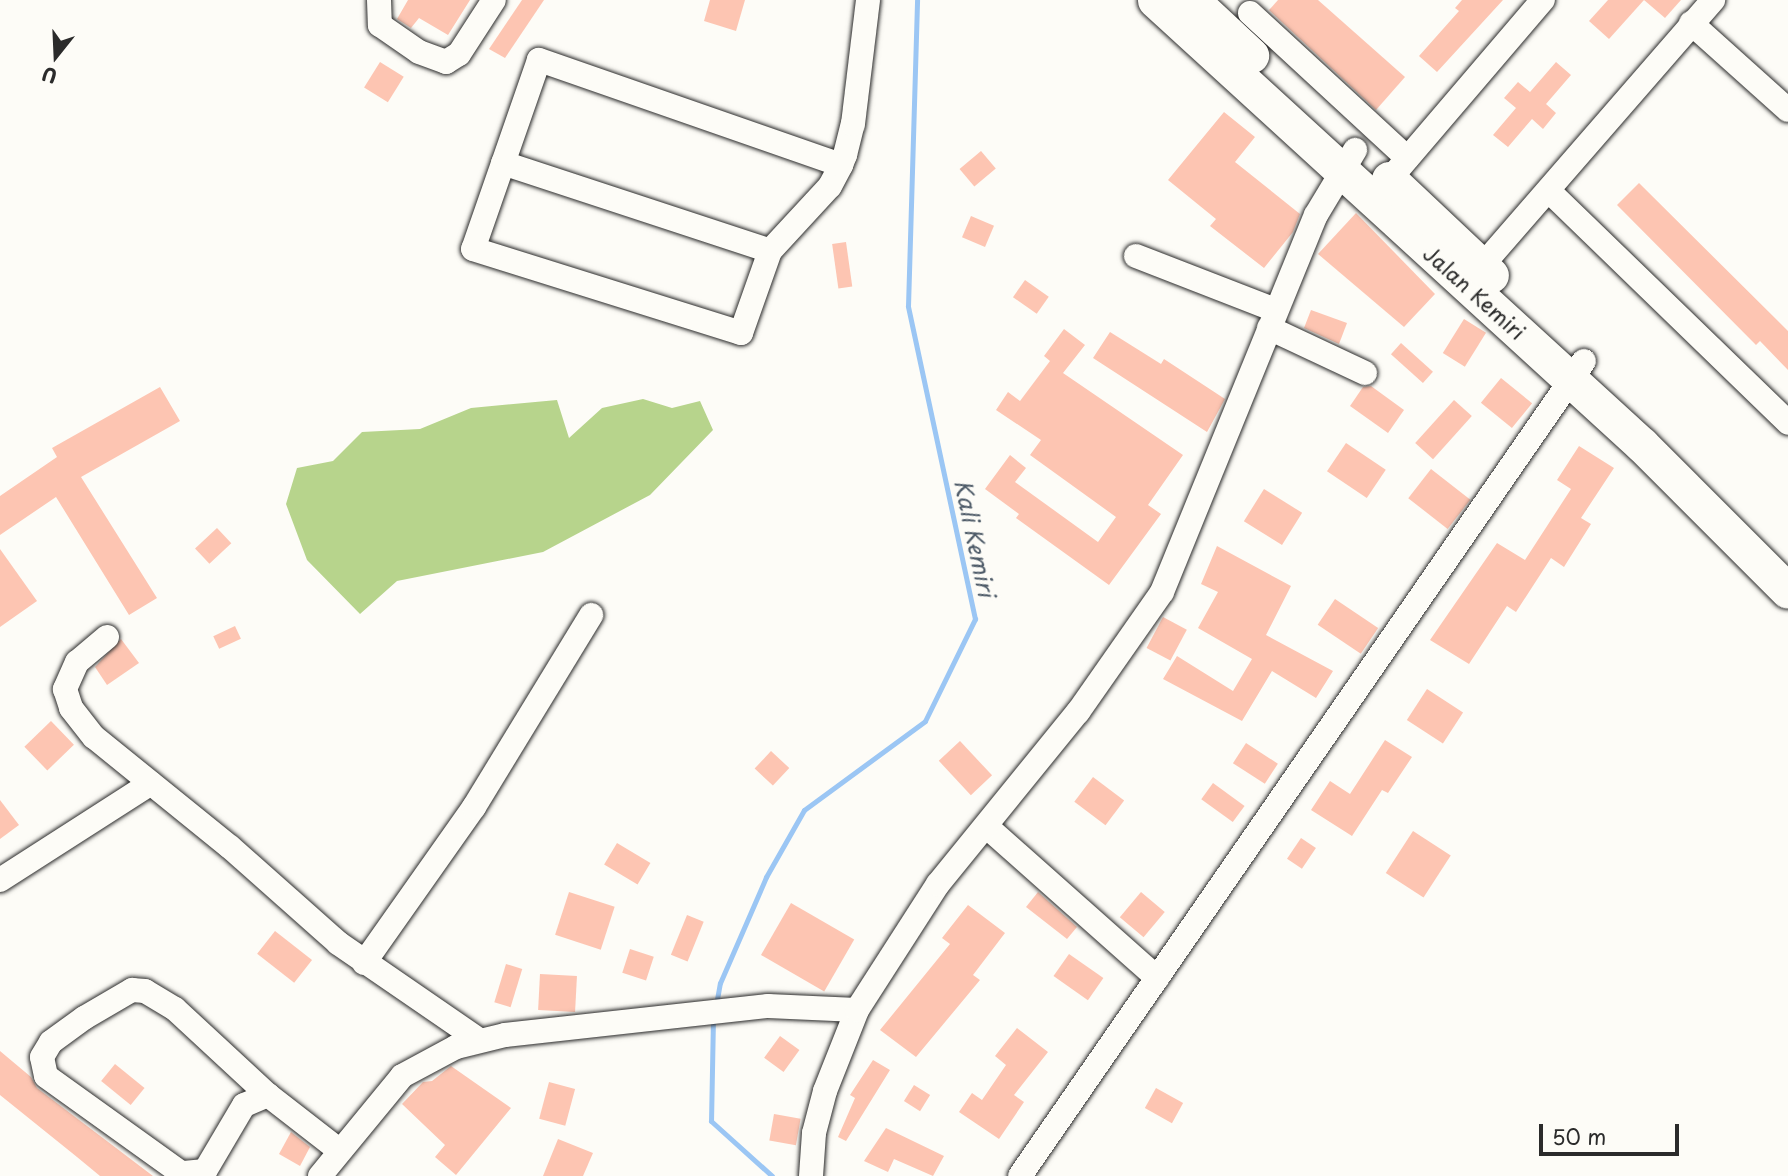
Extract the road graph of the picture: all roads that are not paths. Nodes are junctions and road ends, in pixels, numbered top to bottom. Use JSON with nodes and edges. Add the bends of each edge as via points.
{"nodes":[{"id":1,"x":379,"y":0,"type":"edge"},
{"id":2,"x":494,"y":0,"type":"edge"},
{"id":3,"x":868,"y":0,"type":"edge"},
{"id":4,"x":1155,"y":0,"type":"edge"},
{"id":5,"x":1192,"y":0,"type":"edge"},
{"id":6,"x":1543,"y":0,"type":"edge"},
{"id":7,"x":1713,"y":0,"type":"edge"},
{"id":8,"x":1250,"y":13,"type":"dead end"},
{"id":9,"x":1692,"y":23,"type":"junction"},
{"id":10,"x":1788,"y":110,"type":"edge"},
{"id":11,"x":1348,"y":159,"type":"junction"},
{"id":12,"x":503,"y":163,"type":"junction"},
{"id":13,"x":841,"y":165,"type":"junction"},
{"id":14,"x":1398,"y":169,"type":"junction"},
{"id":15,"x":1549,"y":191,"type":"junction"},
{"id":16,"x":770,"y":251,"type":"junction"},
{"id":17,"x":1136,"y":256,"type":"dead end"},
{"id":18,"x":1481,"y":267,"type":"junction"},
{"id":19,"x":1272,"y":319,"type":"junction"},
{"id":20,"x":1577,"y":370,"type":"junction"},
{"id":21,"x":1366,"y":373,"type":"dead end"},
{"id":22,"x":1788,"y":423,"type":"edge"},
{"id":23,"x":1788,"y":556,"type":"edge"},
{"id":24,"x":1788,"y":591,"type":"edge"},
{"id":25,"x":592,"y":615,"type":"dead end"},
{"id":26,"x":107,"y":637,"type":"dead end"},
{"id":27,"x":151,"y":783,"type":"junction"},
{"id":28,"x":986,"y":826,"type":"junction"},
{"id":29,"x":0,"y":880,"type":"edge"},
{"id":30,"x":365,"y":963,"type":"junction"},
{"id":31,"x":1157,"y":978,"type":"junction"},
{"id":32,"x":857,"y":1010,"type":"junction"},
{"id":33,"x":479,"y":1040,"type":"junction"},
{"id":34,"x":268,"y":1095,"type":"junction"},
{"id":35,"x":339,"y":1150,"type":"junction"},
{"id":36,"x":320,"y":1176,"type":"edge"},
{"id":37,"x":811,"y":1176,"type":"edge"},
{"id":38,"x":1020,"y":1176,"type":"edge"}],
"edges":[{"from":1,"to":2,"type":"street","via":[[380,25],[419,52],[446,62],[459,54]]},
{"from":3,"to":13,"type":"street","via":[[853,124]]},
{"from":4,"to":11,"type":"highway","name":"Jalan Kemiri"},
{"from":5,"to":11,"type":"highway","name":"Jalan Kemiri"},
{"from":6,"to":14,"type":"street"},
{"from":7,"to":9,"type":"street"},
{"from":8,"to":14,"type":"street"},
{"from":9,"to":10,"type":"street"},
{"from":9,"to":15,"type":"street"},
{"from":11,"to":14,"type":"highway","name":"Jalan Kemiri"},
{"from":11,"to":19,"type":"street"},
{"from":11,"to":20,"type":"highway","name":"Jalan Kemiri"},
{"from":12,"to":13,"type":"street","via":[[539,60]]},
{"from":12,"to":16,"type":"street"},
{"from":12,"to":16,"type":"street","via":[[473,249],[741,333]]},
{"from":13,"to":16,"type":"street","via":[[830,186]]},
{"from":14,"to":18,"type":"highway","name":"Jalan Kemiri"},
{"from":15,"to":18,"type":"street"},
{"from":15,"to":22,"type":"street"},
{"from":17,"to":19,"type":"street"},
{"from":18,"to":20,"type":"highway","name":"Jalan Kemiri"},
{"from":19,"to":21,"type":"street"},
{"from":19,"to":28,"type":"street","via":[[1162,593],[1078,712]]},
{"from":20,"to":23,"type":"highway","name":"Jalan Kemiri"},
{"from":20,"to":24,"type":"highway","name":"Jalan Kemiri"},
{"from":20,"to":31,"type":"street","via":[[1220,893]]},
{"from":25,"to":30,"type":"street","via":[[474,807]]},
{"from":26,"to":27,"type":"street","via":[[90,647],[65,689],[71,708],[110,752]]},
{"from":27,"to":29,"type":"street"},
{"from":27,"to":30,"type":"street"},
{"from":28,"to":31,"type":"street"},
{"from":28,"to":32,"type":"street","via":[[938,884]]},
{"from":30,"to":33,"type":"street"},
{"from":31,"to":38,"type":"street"},
{"from":32,"to":33,"type":"street","via":[[736,1010]]},
{"from":32,"to":37,"type":"street","via":[[825,1091],[814,1133]]},
{"from":33,"to":35,"type":"street","via":[[435,1056],[402,1076]]},
{"from":34,"to":34,"type":"street","via":[[175,1009],[145,991],[132,990],[84,1018],[51,1042],[42,1057],[46,1076],[181,1173],[205,1171],[244,1105]]},
{"from":34,"to":35,"type":"street"},
{"from":35,"to":36,"type":"street"}]}
